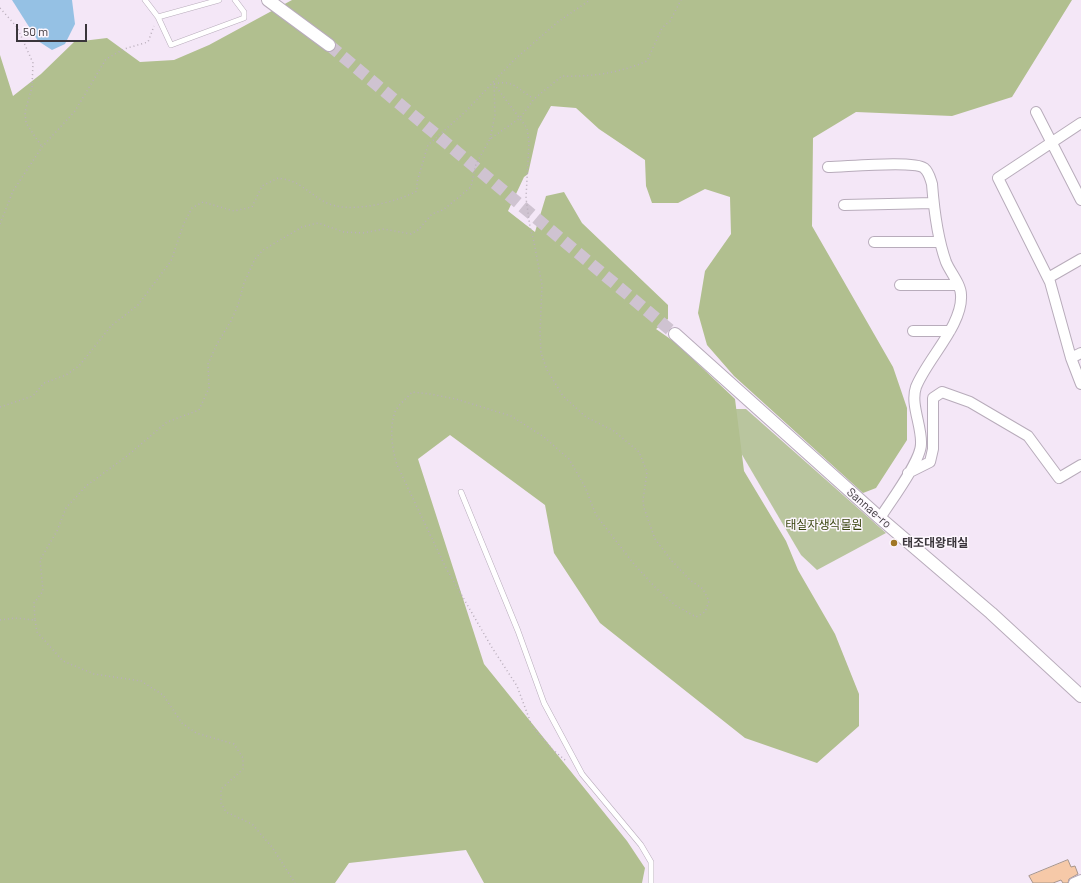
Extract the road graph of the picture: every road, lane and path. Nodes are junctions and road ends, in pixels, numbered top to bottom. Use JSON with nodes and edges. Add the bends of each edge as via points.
{"nodes":[{"id":1,"x":145,"y":0,"type":"edge"},
{"id":2,"x":219,"y":0,"type":"edge"},
{"id":3,"x":235,"y":0,"type":"edge"},
{"id":4,"x":268,"y":0,"type":"edge"},
{"id":5,"x":590,"y":0,"type":"edge"},
{"id":6,"x":681,"y":0,"type":"edge"},
{"id":7,"x":0,"y":8,"type":"edge"},
{"id":8,"x":158,"y":17,"type":"junction"},
{"id":9,"x":329,"y":45,"type":"tunnel mouth"},
{"id":10,"x":494,"y":84,"type":"junction"},
{"id":11,"x":534,"y":99,"type":"junction"},
{"id":12,"x":1036,"y":112,"type":"dead end"},
{"id":13,"x":520,"y":118,"type":"junction"},
{"id":14,"x":1081,"y":123,"type":"edge"},
{"id":15,"x":490,"y":139,"type":"junction"},
{"id":16,"x":1053,"y":143,"type":"junction"},
{"id":17,"x":42,"y":147,"type":"junction"},
{"id":18,"x":828,"y":167,"type":"dead end"},
{"id":19,"x":1081,"y":200,"type":"edge"},
{"id":20,"x":933,"y":202,"type":"junction"},
{"id":21,"x":844,"y":205,"type":"dead end"},
{"id":22,"x":0,"y":224,"type":"edge"},
{"id":23,"x":874,"y":242,"type":"dead end"},
{"id":24,"x":940,"y":242,"type":"junction"},
{"id":25,"x":1081,"y":259,"type":"edge"},
{"id":26,"x":1048,"y":278,"type":"junction"},
{"id":27,"x":900,"y":286,"type":"dead end"},
{"id":28,"x":958,"y":286,"type":"junction"},
{"id":29,"x":913,"y":331,"type":"dead end"},
{"id":30,"x":950,"y":331,"type":"junction"},
{"id":31,"x":675,"y":334,"type":"tunnel mouth"},
{"id":32,"x":1081,"y":354,"type":"edge"},
{"id":33,"x":1071,"y":358,"type":"junction"},
{"id":34,"x":1081,"y":384,"type":"edge"},
{"id":35,"x":0,"y":407,"type":"edge"},
{"id":36,"x":1081,"y":465,"type":"edge"},
{"id":37,"x":908,"y":473,"type":"junction"},
{"id":38,"x":461,"y":492,"type":"dead end"},
{"id":39,"x":880,"y":518,"type":"junction"},
{"id":40,"x":0,"y":620,"type":"edge"},
{"id":41,"x":35,"y":620,"type":"junction"},
{"id":42,"x":1081,"y":696,"type":"edge"},
{"id":43,"x":582,"y":774,"type":"junction"},
{"id":44,"x":1081,"y":880,"type":"edge"},
{"id":45,"x":296,"y":883,"type":"edge"},
{"id":46,"x":651,"y":883,"type":"edge"},
{"id":47,"x":1074,"y":883,"type":"edge"}],
"edges":[{"from":1,"to":8,"type":"lane"},
{"from":2,"to":8,"type":"lane"},
{"from":3,"to":8,"type":"lane","via":[[244,12],[244,18],[171,45]]},
{"from":4,"to":9,"type":"street"},
{"from":5,"to":10,"type":"path","via":[[559,21],[514,60]]},
{"from":6,"to":11,"type":"path","via":[[670,21],[662,28],[647,61],[621,70],[586,76],[562,76]]},
{"from":7,"to":17,"type":"path","via":[[17,27],[33,63],[32,87],[25,112],[26,123]]},
{"from":8,"to":17,"type":"path","via":[[148,42],[124,49],[106,59],[75,111]]},
{"from":10,"to":11,"type":"path","via":[[515,84]]},
{"from":10,"to":13,"type":"path"},
{"from":10,"to":15,"type":"path","via":[[495,115]]},
{"from":10,"to":35,"type":"path","via":[[428,145],[417,191],[404,199],[353,207],[335,206],[294,182],[278,178],[262,186],[252,207],[234,211],[203,202],[192,208],[171,261],[138,305],[111,326],[79,366],[66,375],[44,383],[33,396]]},
{"from":11,"to":13,"type":"path"},
{"from":12,"to":16,"type":"street"},
{"from":13,"to":15,"type":"path"},
{"from":13,"to":43,"type":"path","via":[[527,128],[529,142],[526,198],[542,285],[541,353],[563,396],[586,417],[614,431],[639,452],[646,472],[644,508],[655,539],[671,560],[702,589],[709,601],[705,612],[696,617],[675,605],[656,588],[596,515],[585,487],[569,459],[544,437],[511,416],[456,399],[412,392],[396,411],[392,430],[393,450],[397,465],[446,568],[490,646],[517,686],[532,726],[552,749]]},
{"from":14,"to":16,"type":"street"},
{"from":15,"to":41,"type":"path","via":[[476,164],[471,186],[443,210],[432,214],[411,234],[384,229],[363,233],[344,232],[318,223],[302,227],[263,250],[255,259],[231,321],[208,364],[209,388],[199,410],[167,422],[86,486],[66,508],[57,531],[40,560],[42,591],[34,603]]},
{"from":16,"to":19,"type":"street"},
{"from":16,"to":26,"type":"street","via":[[998,178]]},
{"from":17,"to":22,"type":"path","via":[[13,191]]},
{"from":18,"to":20,"type":"street","via":[[920,165],[930,176]]},
{"from":20,"to":21,"type":"street"},
{"from":20,"to":24,"type":"street"},
{"from":23,"to":24,"type":"street"},
{"from":24,"to":28,"type":"street","via":[[946,263]]},
{"from":25,"to":26,"type":"street"},
{"from":26,"to":33,"type":"street"},
{"from":27,"to":28,"type":"street"},
{"from":28,"to":30,"type":"street","via":[[961,293],[960,304]]},
{"from":29,"to":30,"type":"street"},
{"from":30,"to":37,"type":"street","via":[[916,388],[915,401],[921,445]]},
{"from":31,"to":39,"type":"street","name":"Sannae-ro"},
{"from":32,"to":33,"type":"street"},
{"from":33,"to":34,"type":"street"},
{"from":36,"to":37,"type":"street","via":[[1059,478],[1028,436],[970,402],[942,392],[933,398],[933,449],[930,462]]},
{"from":37,"to":39,"type":"street"},
{"from":38,"to":43,"type":"lane","via":[[518,631],[544,703]]},
{"from":39,"to":42,"type":"street","name":"Sannae-ro","via":[[991,613]]},
{"from":40,"to":41,"type":"path"},
{"from":41,"to":45,"type":"path","via":[[37,632],[63,661],[94,674],[141,681],[163,695],[182,723],[196,733],[234,744],[242,758],[243,769],[222,789],[221,803],[226,812],[252,824]]},
{"from":43,"to":46,"type":"lane","via":[[641,845],[651,862]]},
{"from":44,"to":47,"type":"street"}]}
